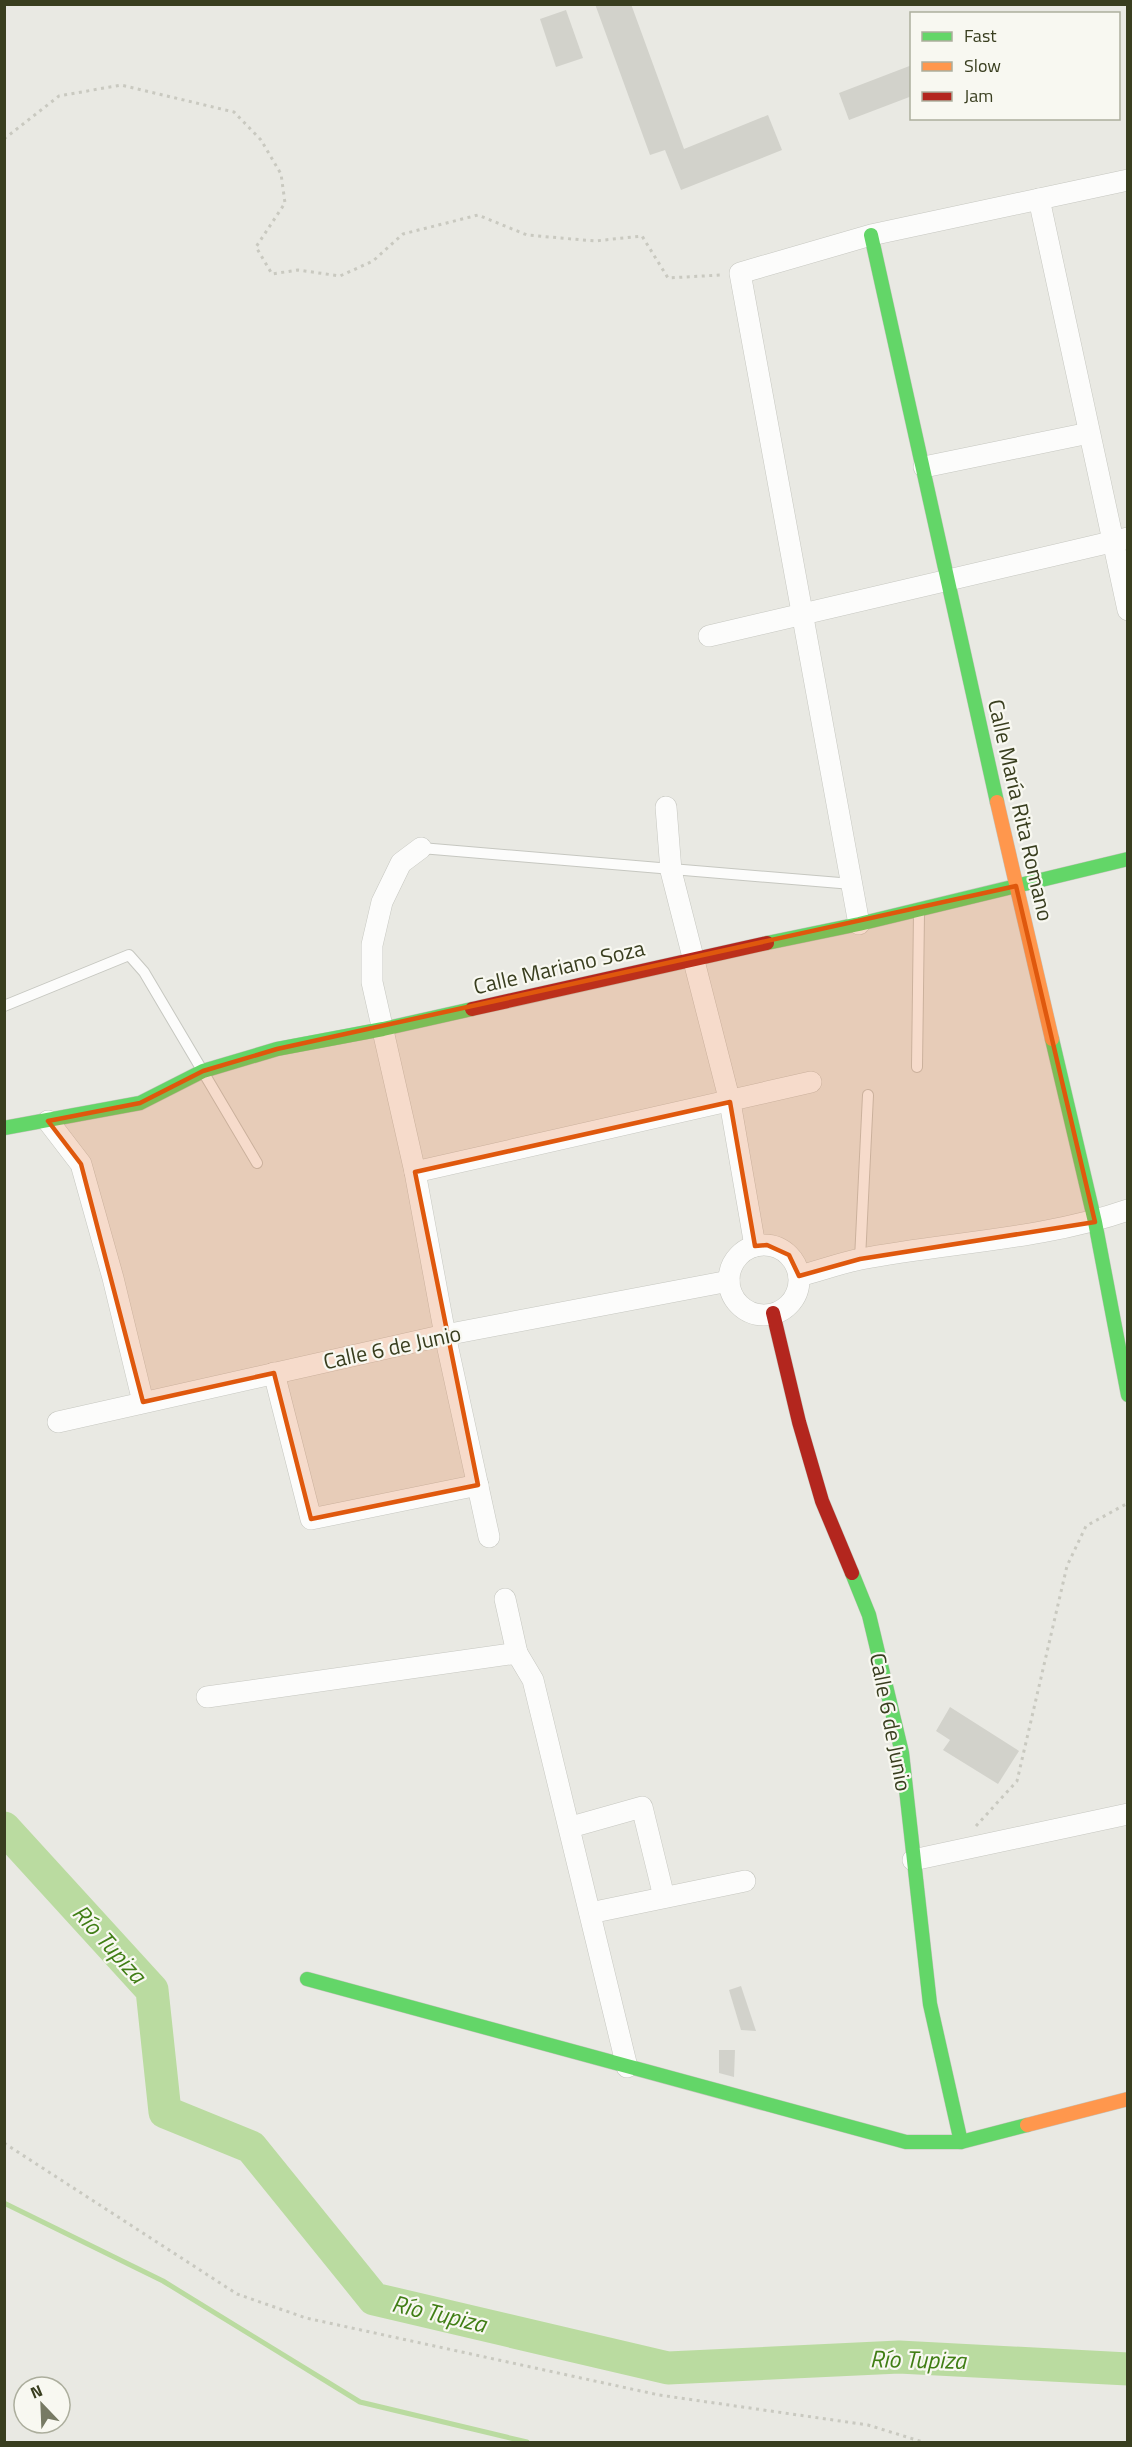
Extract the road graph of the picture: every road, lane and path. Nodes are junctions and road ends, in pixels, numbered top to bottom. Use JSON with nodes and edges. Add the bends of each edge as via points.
{"nodes":[{"id":1,"x":4,"y":139,"type":"edge"},
{"id":2,"x":1128,"y":180,"type":"edge"},
{"id":3,"x":1039,"y":199,"type":"junction"},
{"id":4,"x":871,"y":236,"type":"junction"},
{"id":5,"x":740,"y":273,"type":"junction"},
{"id":6,"x":1089,"y":433,"type":"junction"},
{"id":7,"x":924,"y":467,"type":"junction"},
{"id":8,"x":1120,"y":540,"type":"edge"},
{"id":9,"x":949,"y":579,"type":"junction"},
{"id":10,"x":1128,"y":610,"type":"edge"},
{"id":11,"x":802,"y":613,"type":"junction"},
{"id":12,"x":709,"y":636,"type":"dead end"},
{"id":13,"x":666,"y":807,"type":"dead end"},
{"id":14,"x":421,"y":848,"type":"joint"},
{"id":15,"x":1128,"y":859,"type":"edge"},
{"id":16,"x":671,"y":868,"type":"junction"},
{"id":17,"x":852,"y":884,"type":"junction"},
{"id":18,"x":1016,"y":886,"type":"junction"},
{"id":19,"x":919,"y":910,"type":"junction"},
{"id":20,"x":859,"y":924,"type":"junction"},
{"id":21,"x":693,"y":958,"type":"junction"},
{"id":22,"x":4,"y":1006,"type":"edge"},
{"id":23,"x":383,"y":1029,"type":"junction"},
{"id":24,"x":917,"y":1067,"type":"dead end"},
{"id":25,"x":203,"y":1071,"type":"junction"},
{"id":26,"x":811,"y":1083,"type":"dead end"},
{"id":27,"x":867,"y":1095,"type":"dead end"},
{"id":28,"x":730,"y":1102,"type":"junction"},
{"id":29,"x":48,"y":1121,"type":"junction"},
{"id":30,"x":4,"y":1128,"type":"edge"},
{"id":31,"x":257,"y":1162,"type":"dead end"},
{"id":32,"x":415,"y":1172,"type":"junction"},
{"id":33,"x":1128,"y":1210,"type":"edge"},
{"id":34,"x":1095,"y":1222,"type":"junction"},
{"id":35,"x":755,"y":1246,"type":"junction"},
{"id":36,"x":860,"y":1259,"type":"junction"},
{"id":37,"x":799,"y":1276,"type":"junction"},
{"id":38,"x":729,"y":1281,"type":"junction"},
{"id":39,"x":773,"y":1313,"type":"junction"},
{"id":40,"x":445,"y":1335,"type":"junction"},
{"id":41,"x":274,"y":1373,"type":"junction"},
{"id":42,"x":1128,"y":1395,"type":"edge"},
{"id":43,"x":143,"y":1402,"type":"junction"},
{"id":44,"x":58,"y":1422,"type":"dead end"},
{"id":45,"x":478,"y":1485,"type":"junction"},
{"id":46,"x":1128,"y":1503,"type":"edge"},
{"id":47,"x":489,"y":1537,"type":"dead end"},
{"id":48,"x":505,"y":1599,"type":"dead end"},
{"id":49,"x":517,"y":1653,"type":"junction"},
{"id":50,"x":207,"y":1697,"type":"dead end"},
{"id":51,"x":1128,"y":1814,"type":"edge"},
{"id":52,"x":571,"y":1827,"type":"junction"},
{"id":53,"x":953,"y":1851,"type":"junction"},
{"id":54,"x":913,"y":1860,"type":"junction"},
{"id":55,"x":745,"y":1881,"type":"dead end"},
{"id":56,"x":664,"y":1898,"type":"junction"},
{"id":57,"x":590,"y":1913,"type":"junction"},
{"id":58,"x":307,"y":1979,"type":"dead end"},
{"id":59,"x":627,"y":2067,"type":"junction"},
{"id":60,"x":1128,"y":2099,"type":"edge"},
{"id":61,"x":961,"y":2142,"type":"junction"},
{"id":62,"x":4,"y":2143,"type":"edge"},
{"id":63,"x":923,"y":2442,"type":"edge"}],
"edges":[{"from":1,"to":5,"type":"path","via":[[59,96],[121,85],[234,112],[261,140],[281,174],[285,203],[256,247],[272,274],[297,270],[340,276],[373,261],[403,234],[477,215],[527,235],[595,241],[642,236],[668,278]]},
{"from":2,"to":3,"type":"street"},
{"from":3,"to":4,"type":"street"},
{"from":3,"to":6,"type":"street"},
{"from":4,"to":5,"type":"street"},
{"from":4,"to":7,"type":"street","name":"Calle María Rita Romano"},
{"from":5,"to":11,"type":"street"},
{"from":6,"to":7,"type":"street"},
{"from":6,"to":8,"type":"street"},
{"from":7,"to":9,"type":"street","name":"Calle María Rita Romano"},
{"from":8,"to":9,"type":"street"},
{"from":8,"to":10,"type":"street"},
{"from":9,"to":11,"type":"street"},
{"from":9,"to":18,"type":"street","name":"Calle María Rita Romano"},
{"from":11,"to":12,"type":"street"},
{"from":11,"to":17,"type":"street"},
{"from":13,"to":16,"type":"street"},
{"from":14,"to":16,"type":"lane"},
{"from":14,"to":23,"type":"street","via":[[402,863],[382,902],[372,945],[372,982]]},
{"from":15,"to":18,"type":"street","name":"Calle Mariano Soza"},
{"from":16,"to":17,"type":"lane"},
{"from":16,"to":21,"type":"street"},
{"from":17,"to":20,"type":"street"},
{"from":18,"to":19,"type":"street","name":"Calle Mariano Soza"},
{"from":18,"to":34,"type":"street","name":"Calle María Rita Romano"},
{"from":19,"to":20,"type":"street","name":"Calle Mariano Soza"},
{"from":19,"to":24,"type":"lane"},
{"from":20,"to":21,"type":"street","name":"Calle Mariano Soza"},
{"from":21,"to":23,"type":"street","name":"Calle Mariano Soza"},
{"from":21,"to":28,"type":"street"},
{"from":22,"to":25,"type":"lane","via":[[129,955],[144,972]]},
{"from":23,"to":25,"type":"street","name":"Calle Mariano Soza","via":[[277,1049]]},
{"from":23,"to":32,"type":"street"},
{"from":25,"to":29,"type":"street","name":"Calle Mariano Soza","via":[[140,1103]]},
{"from":25,"to":31,"type":"lane"},
{"from":26,"to":28,"type":"street"},
{"from":27,"to":36,"type":"lane"},
{"from":28,"to":32,"type":"street"},
{"from":28,"to":35,"type":"street"},
{"from":29,"to":30,"type":"street","name":"Calle Mariano Soza"},
{"from":29,"to":43,"type":"street","via":[[81,1164]]},
{"from":32,"to":40,"type":"street"},
{"from":33,"to":34,"type":"street"},
{"from":34,"to":36,"type":"street"},
{"from":34,"to":42,"type":"street","name":"Calle María Rita Romano"},
{"from":35,"to":37,"type":"street","via":[[779,1248],[789,1255]]},
{"from":35,"to":38,"type":"street","via":[[736,1259]]},
{"from":36,"to":37,"type":"street"},
{"from":37,"to":39,"type":"street","via":[[790,1304]]},
{"from":38,"to":39,"type":"street","via":[[743,1308],[752,1313]]},
{"from":38,"to":40,"type":"street","name":"Calle 6 de Junio"},
{"from":39,"to":54,"type":"street","name":"Calle 6 de Junio","via":[[822,1501],[869,1615],[902,1753]]},
{"from":40,"to":41,"type":"street","name":"Calle 6 de Junio"},
{"from":40,"to":45,"type":"street"},
{"from":41,"to":43,"type":"street","name":"Calle 6 de Junio"},
{"from":41,"to":45,"type":"street","via":[[311,1519]]},
{"from":43,"to":44,"type":"street","name":"Calle 6 de Junio"},
{"from":45,"to":47,"type":"street"},
{"from":46,"to":53,"type":"path","via":[[1086,1526],[1067,1566],[1017,1781]]},
{"from":48,"to":49,"type":"street"},
{"from":49,"to":50,"type":"street"},
{"from":49,"to":52,"type":"street","via":[[533,1680]]},
{"from":51,"to":53,"type":"street"},
{"from":52,"to":56,"type":"street","via":[[642,1807]]},
{"from":52,"to":57,"type":"street"},
{"from":53,"to":54,"type":"street"},
{"from":54,"to":61,"type":"street","name":"Calle 6 de Junio","via":[[930,2004]]},
{"from":55,"to":56,"type":"street"},
{"from":56,"to":57,"type":"street"},
{"from":57,"to":59,"type":"street"},
{"from":58,"to":59,"type":"street"},
{"from":59,"to":61,"type":"street","via":[[906,2142]]},
{"from":60,"to":61,"type":"street"},
{"from":62,"to":63,"type":"path","via":[[237,2294],[306,2318],[659,2395],[868,2425]]}]}
